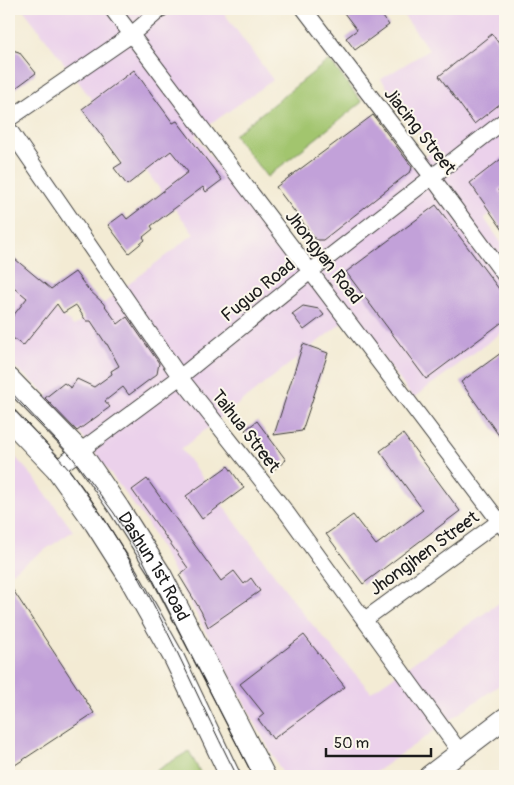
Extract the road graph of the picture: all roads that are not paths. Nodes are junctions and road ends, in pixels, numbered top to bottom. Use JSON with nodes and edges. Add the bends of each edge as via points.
{"nodes":[{"id":1,"x":112,"y":9,"type":"edge"},
{"id":2,"x":161,"y":9,"type":"edge"},
{"id":3,"x":304,"y":9,"type":"edge"},
{"id":4,"x":131,"y":34,"type":"junction"},
{"id":5,"x":9,"y":118,"type":"edge"},
{"id":6,"x":505,"y":120,"type":"edge"},
{"id":7,"x":9,"y":129,"type":"edge"},
{"id":8,"x":432,"y":176,"type":"junction"},
{"id":9,"x":311,"y":271,"type":"junction"},
{"id":10,"x":505,"y":276,"type":"edge"},
{"id":11,"x":180,"y":377,"type":"junction"},
{"id":12,"x":9,"y":378,"type":"edge"},
{"id":13,"x":9,"y":420,"type":"edge"},
{"id":14,"x":80,"y":451,"type":"junction"},
{"id":15,"x":56,"y":469,"type":"junction"},
{"id":16,"x":503,"y":522,"type":"edge"},
{"id":17,"x":364,"y":620,"type":"junction"},
{"id":18,"x":505,"y":718,"type":"edge"},
{"id":19,"x":460,"y":752,"type":"junction"},
{"id":20,"x":230,"y":776,"type":"edge"},
{"id":21,"x":265,"y":776,"type":"edge"},
{"id":22,"x":429,"y":776,"type":"edge"}],
"edges":[{"from":1,"to":4,"type":"street","name":"Jhongyan Road"},
{"from":2,"to":4,"type":"street"},
{"from":3,"to":8,"type":"street","name":"Jiacing Street"},
{"from":4,"to":5,"type":"street"},
{"from":4,"to":9,"type":"street","name":"Jhongyan Road"},
{"from":6,"to":8,"type":"street","name":"Fuguo Road"},
{"from":7,"to":11,"type":"street","name":"Taihua Street"},
{"from":8,"to":9,"type":"street","name":"Fuguo Road"},
{"from":8,"to":10,"type":"street","name":"Jiacing Street"},
{"from":9,"to":11,"type":"street","name":"Fuguo Road"},
{"from":9,"to":16,"type":"street","name":"Jhongyan Road"},
{"from":11,"to":14,"type":"street","name":"Fuguo Road"},
{"from":11,"to":17,"type":"street","name":"Taihua Street","via":[[284,510]]},
{"from":12,"to":14,"type":"street","name":"Dashun 1st Road"},
{"from":13,"to":15,"type":"street","name":"Dashun 1st Road"},
{"from":14,"to":15,"type":"street","name":"Fuguo Road"},
{"from":14,"to":21,"type":"street","name":"Dashun 1st Road","via":[[161,574]]},
{"from":15,"to":20,"type":"street","name":"Dashun 1st Road","via":[[128,576],[174,658]]},
{"from":16,"to":17,"type":"street","name":"Jhongjhen Street"},
{"from":17,"to":19,"type":"street","name":"Taihua Street"},
{"from":18,"to":19,"type":"street"},
{"from":19,"to":22,"type":"street"}]}
